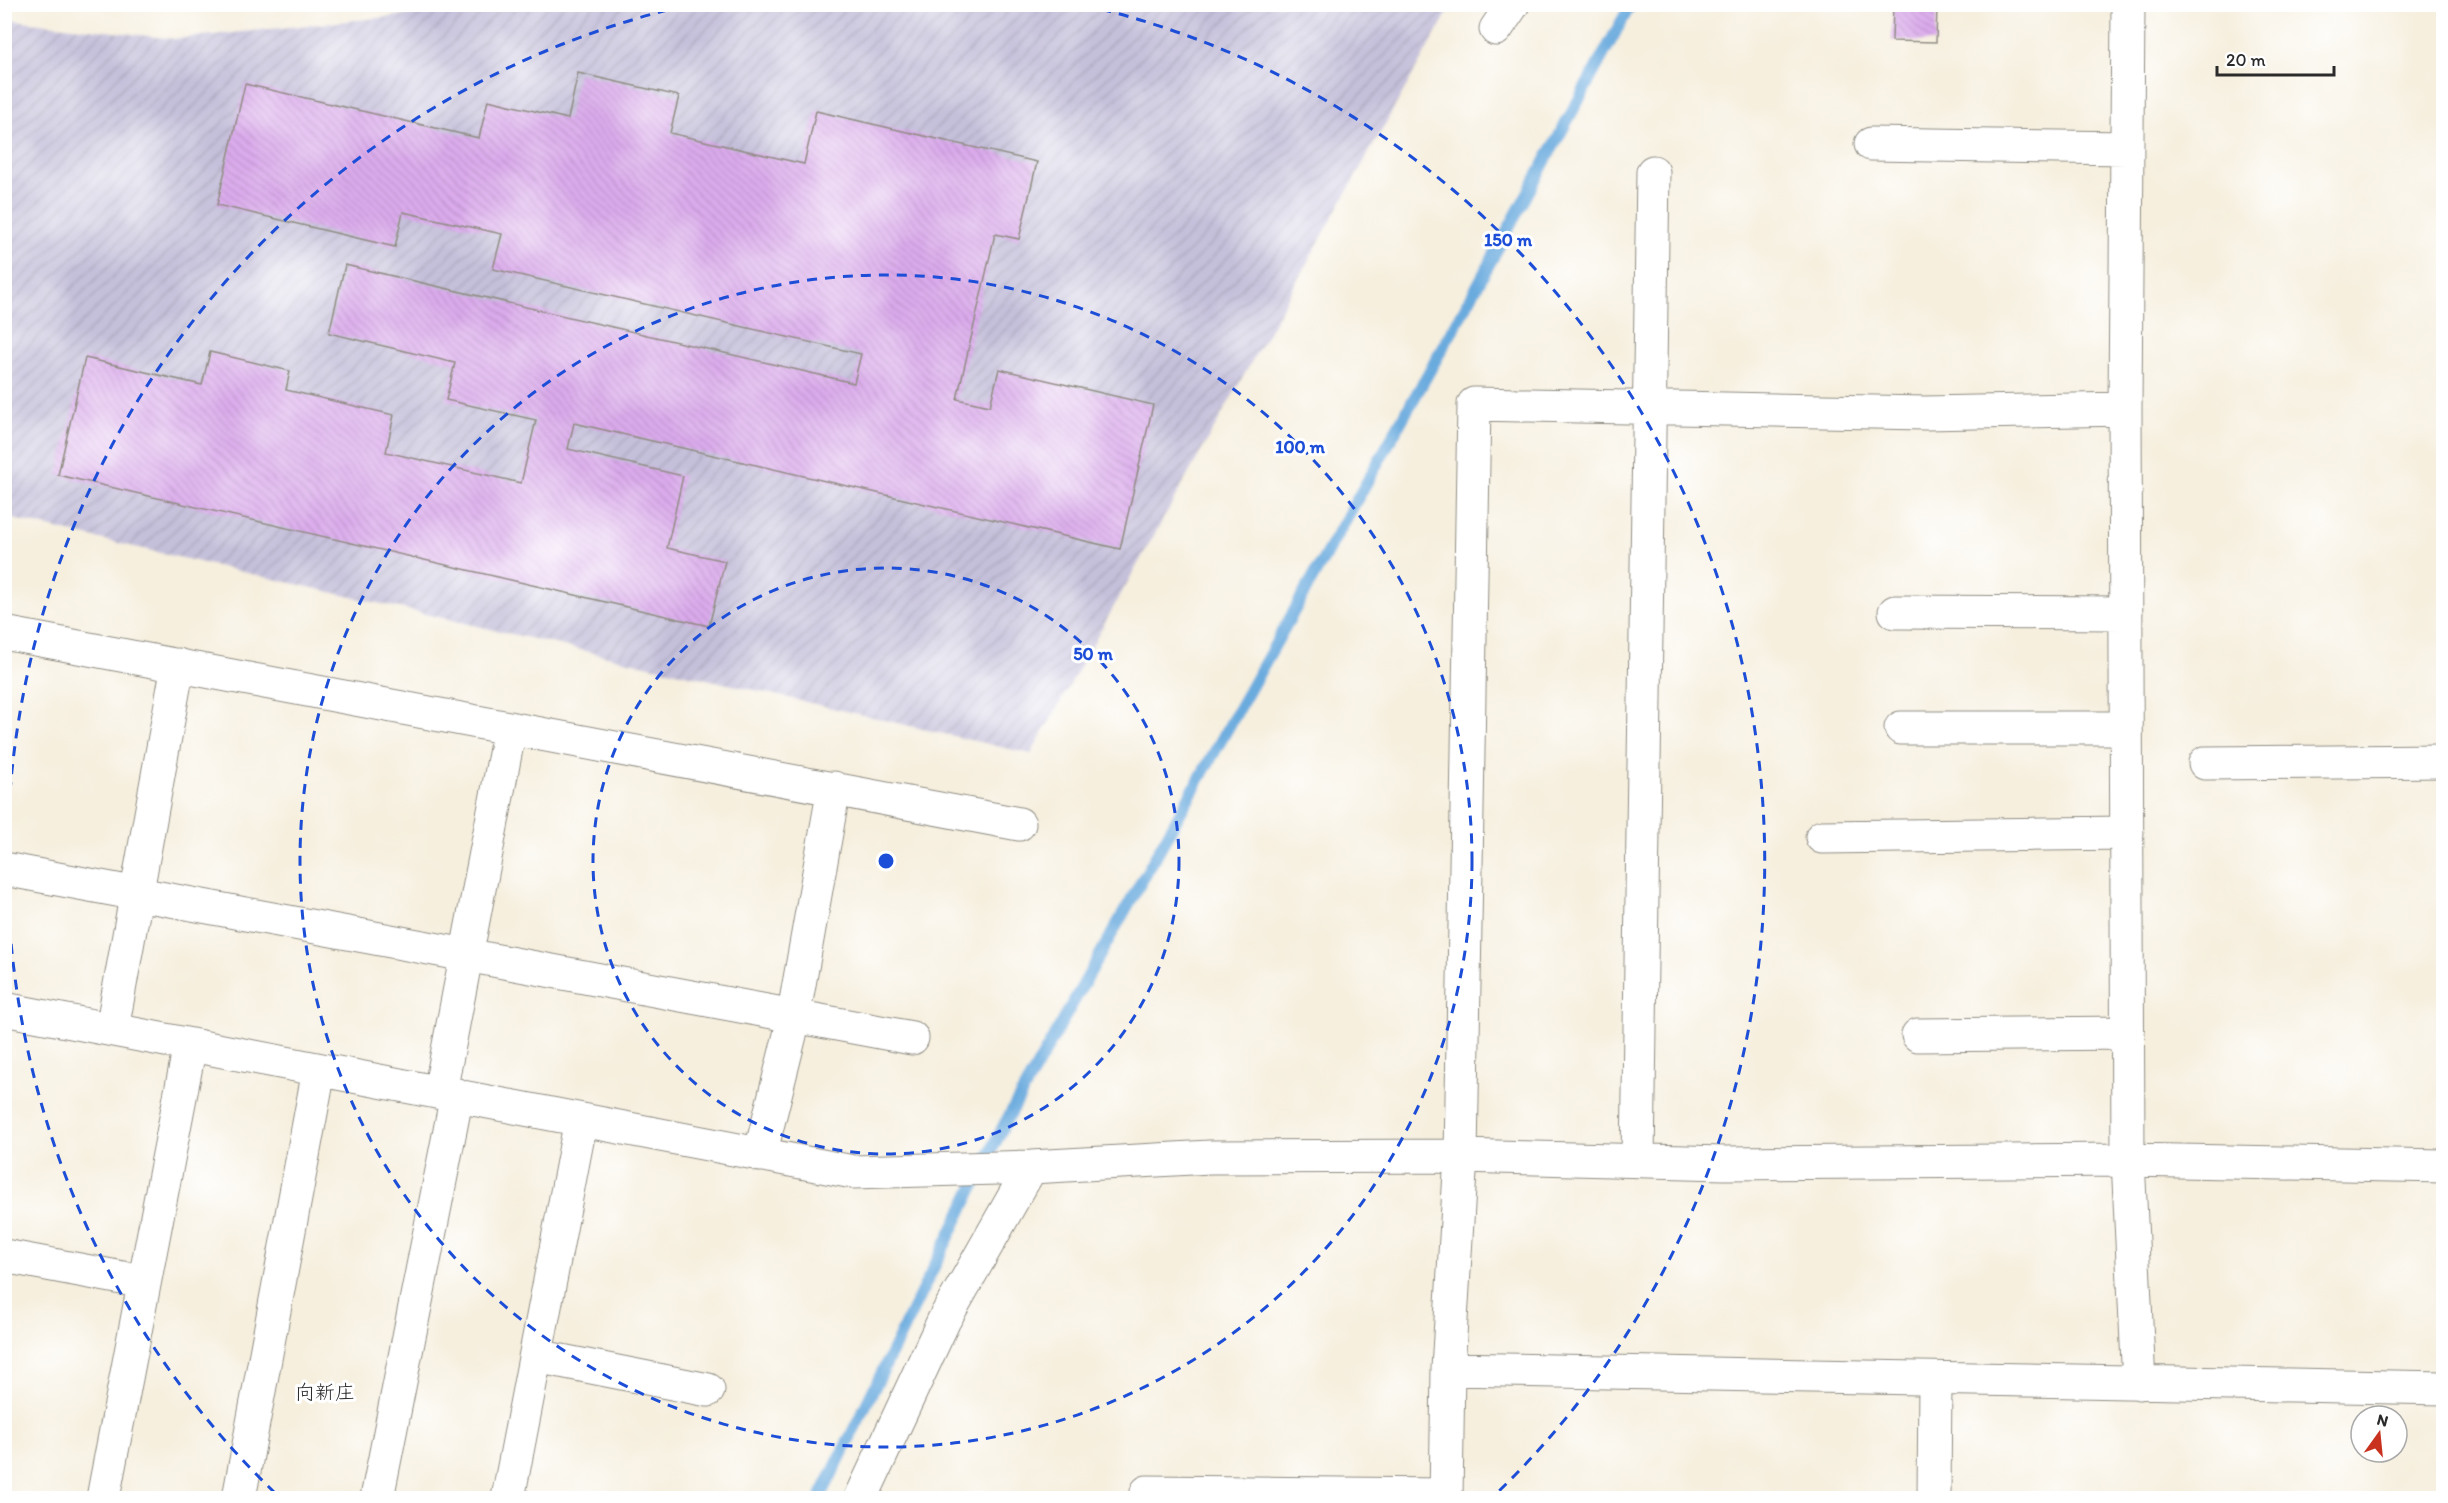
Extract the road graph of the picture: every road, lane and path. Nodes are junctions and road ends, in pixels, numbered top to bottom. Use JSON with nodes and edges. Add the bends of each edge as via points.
{"nodes":[{"id":1,"x":2128,"y":4,"type":"edge"},
{"id":2,"x":1871,"y":144,"type":"dead end"},
{"id":3,"x":2127,"y":148,"type":"junction"},
{"id":4,"x":1653,"y":172,"type":"dead end"},
{"id":5,"x":1650,"y":407,"type":"junction"},
{"id":6,"x":2125,"y":409,"type":"junction"},
{"id":7,"x":1895,"y":612,"type":"dead end"},
{"id":8,"x":2126,"y":613,"type":"junction"},
{"id":9,"x":4,"y":633,"type":"edge"},
{"id":10,"x":178,"y":665,"type":"junction"},
{"id":11,"x":510,"y":728,"type":"junction"},
{"id":12,"x":1901,"y":728,"type":"dead end"},
{"id":13,"x":2126,"y":728,"type":"junction"},
{"id":14,"x":2444,"y":761,"type":"edge"},
{"id":15,"x":2205,"y":763,"type":"dead end"},
{"id":16,"x":834,"y":788,"type":"junction"},
{"id":17,"x":1019,"y":824,"type":"dead end"},
{"id":18,"x":2127,"y":832,"type":"junction"},
{"id":19,"x":1822,"y":837,"type":"dead end"},
{"id":20,"x":4,"y":868,"type":"edge"},
{"id":21,"x":136,"y":893,"type":"junction"},
{"id":22,"x":466,"y":955,"type":"junction"},
{"id":23,"x":4,"y":1009,"type":"edge"},
{"id":24,"x":793,"y":1017,"type":"junction"},
{"id":25,"x":112,"y":1029,"type":"junction"},
{"id":26,"x":2128,"y":1033,"type":"junction"},
{"id":27,"x":1918,"y":1035,"type":"dead end"},
{"id":28,"x":912,"y":1038,"type":"dead end"},
{"id":29,"x":190,"y":1045,"type":"junction"},
{"id":30,"x":319,"y":1070,"type":"junction"},
{"id":31,"x":448,"y":1093,"type":"junction"},
{"id":32,"x":582,"y":1120,"type":"junction"},
{"id":33,"x":760,"y":1155,"type":"junction"},
{"id":34,"x":1461,"y":1156,"type":"junction"},
{"id":35,"x":1638,"y":1160,"type":"junction"},
{"id":36,"x":2128,"y":1160,"type":"junction"},
{"id":37,"x":2444,"y":1166,"type":"edge"},
{"id":38,"x":1031,"y":1167,"type":"junction"},
{"id":39,"x":6,"y":1261,"type":"edge"},
{"id":40,"x":144,"y":1282,"type":"junction"},
{"id":41,"x":536,"y":1356,"type":"junction"},
{"id":42,"x":1448,"y":1369,"type":"junction"},
{"id":43,"x":1935,"y":1378,"type":"junction"},
{"id":44,"x":2139,"y":1383,"type":"junction"},
{"id":45,"x":2444,"y":1388,"type":"edge"},
{"id":46,"x":708,"y":1390,"type":"dead end"},
{"id":47,"x":1147,"y":1492,"type":"dead end"},
{"id":48,"x":1446,"y":1497,"type":"edge"},
{"id":49,"x":103,"y":1498,"type":"edge"},
{"id":50,"x":239,"y":1498,"type":"edge"},
{"id":51,"x":377,"y":1498,"type":"edge"},
{"id":52,"x":508,"y":1498,"type":"edge"},
{"id":53,"x":861,"y":1498,"type":"edge"},
{"id":54,"x":1934,"y":1498,"type":"edge"}],
"edges":[{"from":1,"to":3,"type":"street"},
{"from":2,"to":3,"type":"street"},
{"from":3,"to":6,"type":"street"},
{"from":4,"to":5,"type":"street"},
{"from":5,"to":6,"type":"street","via":[[1924,413]]},
{"from":5,"to":34,"type":"street","via":[[1474,404]]},
{"from":5,"to":35,"type":"street"},
{"from":6,"to":8,"type":"street"},
{"from":7,"to":8,"type":"street"},
{"from":8,"to":13,"type":"street"},
{"from":9,"to":10,"type":"street"},
{"from":10,"to":11,"type":"street"},
{"from":10,"to":21,"type":"street"},
{"from":11,"to":16,"type":"street"},
{"from":11,"to":22,"type":"street"},
{"from":12,"to":13,"type":"street"},
{"from":13,"to":18,"type":"street"},
{"from":14,"to":15,"type":"street"},
{"from":16,"to":17,"type":"street"},
{"from":16,"to":24,"type":"street"},
{"from":18,"to":19,"type":"street"},
{"from":18,"to":26,"type":"street"},
{"from":20,"to":21,"type":"street"},
{"from":21,"to":22,"type":"street"},
{"from":21,"to":25,"type":"street"},
{"from":22,"to":24,"type":"street"},
{"from":22,"to":31,"type":"street"},
{"from":23,"to":25,"type":"street"},
{"from":24,"to":28,"type":"street"},
{"from":24,"to":33,"type":"street"},
{"from":25,"to":29,"type":"street"},
{"from":26,"to":27,"type":"street"},
{"from":26,"to":36,"type":"street"},
{"from":29,"to":30,"type":"street"},
{"from":29,"to":40,"type":"street"},
{"from":30,"to":31,"type":"street"},
{"from":30,"to":50,"type":"street"},
{"from":31,"to":32,"type":"street"},
{"from":31,"to":51,"type":"street"},
{"from":32,"to":33,"type":"street"},
{"from":32,"to":41,"type":"street"},
{"from":33,"to":38,"type":"street","via":[[853,1172]]},
{"from":34,"to":35,"type":"street"},
{"from":34,"to":38,"type":"street","via":[[1210,1157]]},
{"from":34,"to":42,"type":"street"},
{"from":35,"to":36,"type":"street"},
{"from":36,"to":37,"type":"street"},
{"from":36,"to":44,"type":"street"},
{"from":38,"to":53,"type":"street","via":[[944,1320]]},
{"from":39,"to":40,"type":"street"},
{"from":40,"to":49,"type":"street"},
{"from":41,"to":46,"type":"street"},
{"from":41,"to":52,"type":"street"},
{"from":42,"to":43,"type":"street"},
{"from":42,"to":48,"type":"street"},
{"from":43,"to":44,"type":"street"},
{"from":43,"to":54,"type":"street"},
{"from":44,"to":45,"type":"street"},
{"from":47,"to":48,"type":"street"}]}
